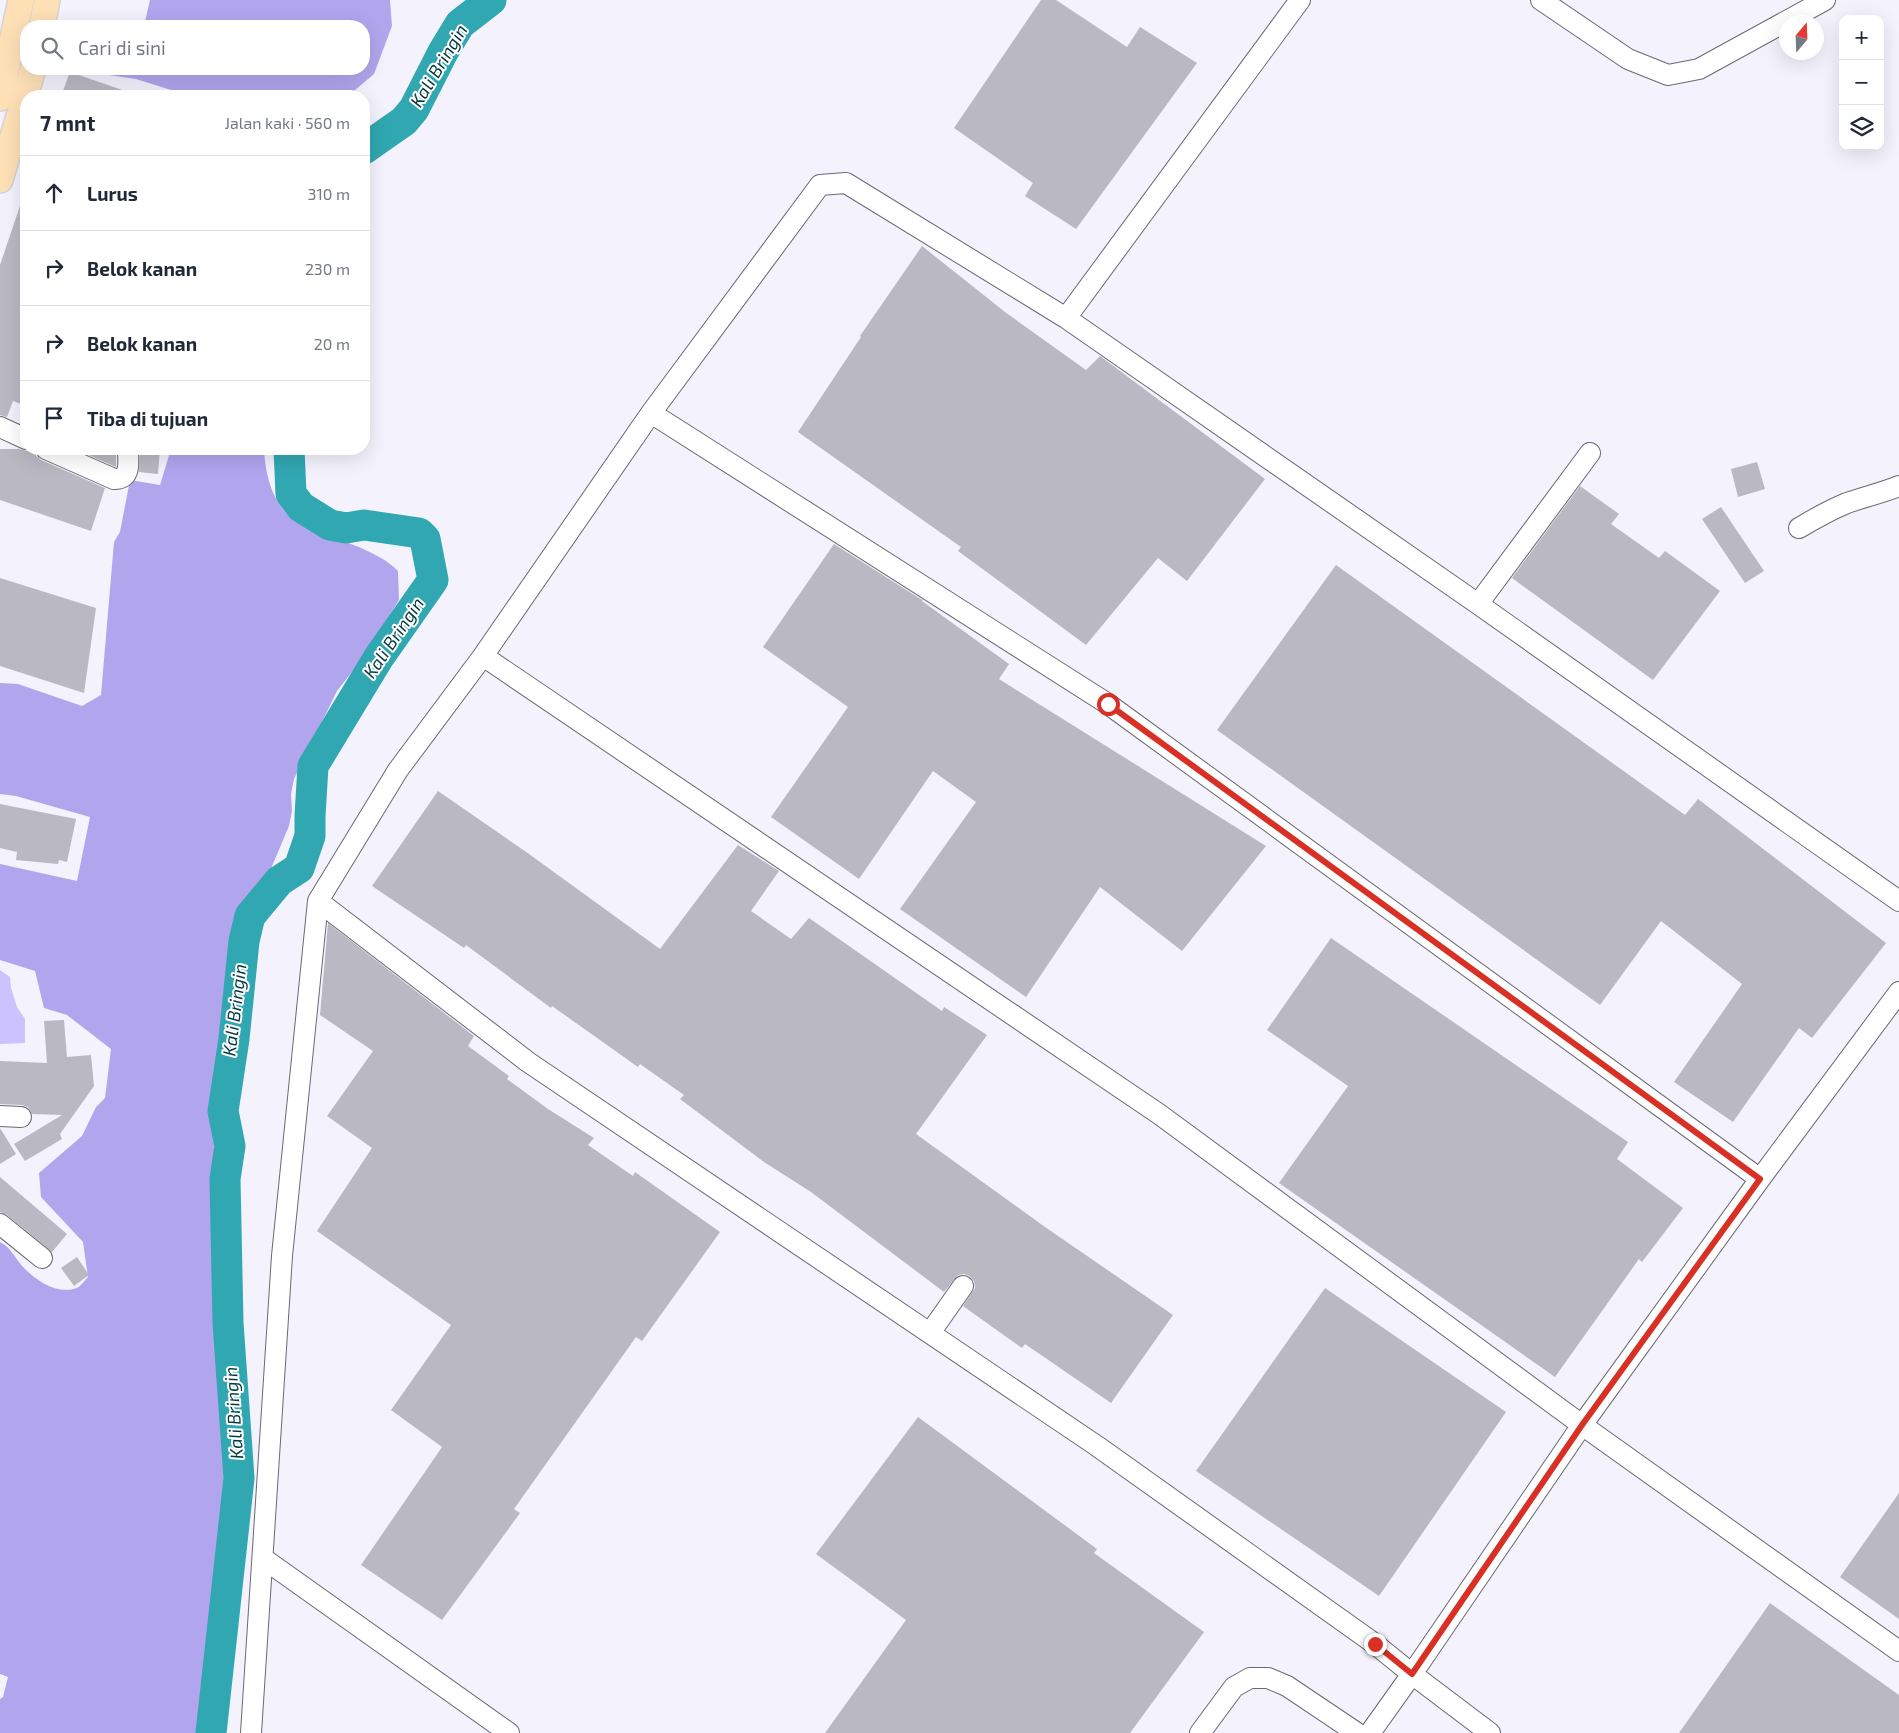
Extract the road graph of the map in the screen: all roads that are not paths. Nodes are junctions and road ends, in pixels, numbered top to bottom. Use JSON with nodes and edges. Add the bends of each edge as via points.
{"nodes":[{"id":1,"x":21,"y":0,"type":"edge"},
{"id":2,"x":47,"y":0,"type":"edge"},
{"id":3,"x":1300,"y":0,"type":"edge"},
{"id":4,"x":1541,"y":0,"type":"edge"},
{"id":5,"x":1826,"y":0,"type":"edge"},
{"id":6,"x":43,"y":20,"type":"edge"},
{"id":7,"x":32,"y":75,"type":"edge"},
{"id":8,"x":29,"y":90,"type":"edge"},
{"id":9,"x":0,"y":98,"type":"edge"},
{"id":10,"x":19,"y":149,"type":"edge"},
{"id":11,"x":0,"y":180,"type":"edge"},
{"id":12,"x":1066,"y":318,"type":"junction"},
{"id":13,"x":651,"y":413,"type":"junction"},
{"id":14,"x":0,"y":427,"type":"edge"},
{"id":15,"x":20,"y":436,"type":"edge"},
{"id":16,"x":1590,"y":453,"type":"dead end"},
{"id":17,"x":60,"y":455,"type":"edge"},
{"id":18,"x":128,"y":455,"type":"edge"},
{"id":19,"x":1899,"y":486,"type":"edge"},
{"id":20,"x":1798,"y":528,"type":"dead end"},
{"id":21,"x":1478,"y":604,"type":"junction"},
{"id":22,"x":483,"y":656,"type":"junction"},
{"id":23,"x":318,"y":901,"type":"junction"},
{"id":24,"x":1899,"y":901,"type":"edge"},
{"id":25,"x":1899,"y":992,"type":"edge"},
{"id":26,"x":0,"y":1116,"type":"edge"},
{"id":27,"x":21,"y":1117,"type":"dead end"},
{"id":28,"x":1760,"y":1179,"type":"junction"},
{"id":29,"x":0,"y":1224,"type":"edge"},
{"id":30,"x":42,"y":1258,"type":"dead end"},
{"id":31,"x":963,"y":1286,"type":"dead end"},
{"id":32,"x":930,"y":1333,"type":"junction"},
{"id":33,"x":1582,"y":1425,"type":"junction"},
{"id":34,"x":264,"y":1559,"type":"junction"},
{"id":35,"x":1899,"y":1651,"type":"edge"},
{"id":36,"x":1412,"y":1674,"type":"junction"},
{"id":37,"x":251,"y":1733,"type":"edge"},
{"id":38,"x":509,"y":1733,"type":"edge"},
{"id":39,"x":1200,"y":1733,"type":"edge"},
{"id":40,"x":1358,"y":1733,"type":"edge"},
{"id":41,"x":1370,"y":1733,"type":"edge"},
{"id":42,"x":1490,"y":1733,"type":"edge"}],
"edges":[{"from":1,"to":9,"type":"main road"},
{"from":2,"to":6,"type":"main road"},
{"from":3,"to":12,"type":"street"},
{"from":4,"to":5,"type":"street","via":[[1628,59],[1668,75],[1699,69]]},
{"from":7,"to":8,"type":"main road"},
{"from":10,"to":11,"type":"main road"},
{"from":12,"to":13,"type":"street","via":[[846,183],[820,184]]},
{"from":12,"to":21,"type":"street"},
{"from":13,"to":22,"type":"street"},
{"from":13,"to":28,"type":"street","via":[[1108,704]]},
{"from":14,"to":15,"type":"street"},
{"from":16,"to":21,"type":"street"},
{"from":17,"to":18,"type":"street","via":[[114,479],[125,477]]},
{"from":19,"to":20,"type":"street","via":[[1848,503]]},
{"from":21,"to":24,"type":"street"},
{"from":22,"to":23,"type":"street","via":[[398,770]]},
{"from":22,"to":33,"type":"street","via":[[1159,1114]]},
{"from":23,"to":32,"type":"street","via":[[528,1062]]},
{"from":23,"to":34,"type":"street","via":[[282,1256]]},
{"from":25,"to":28,"type":"street"},
{"from":26,"to":27,"type":"street"},
{"from":28,"to":33,"type":"street"},
{"from":29,"to":30,"type":"street"},
{"from":31,"to":32,"type":"street"},
{"from":32,"to":36,"type":"street","via":[[1097,1446],[1375,1644]]},
{"from":33,"to":35,"type":"street"},
{"from":33,"to":36,"type":"street"},
{"from":34,"to":37,"type":"street"},
{"from":34,"to":38,"type":"street"},
{"from":36,"to":41,"type":"street"},
{"from":36,"to":42,"type":"street"},
{"from":39,"to":40,"type":"street","via":[[1234,1687],[1250,1678],[1268,1678],[1287,1686]]}]}
